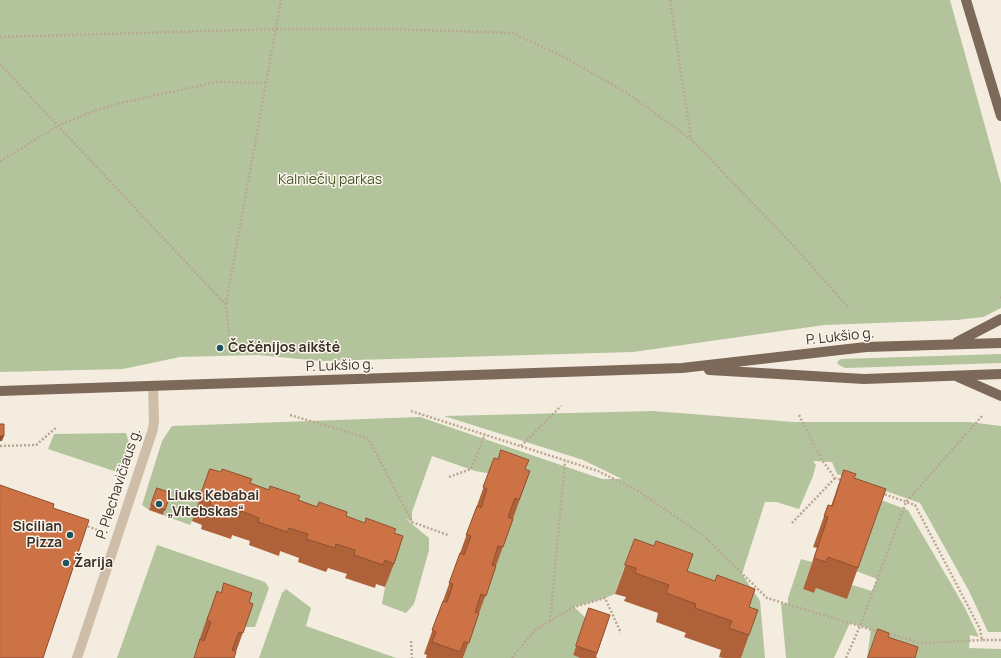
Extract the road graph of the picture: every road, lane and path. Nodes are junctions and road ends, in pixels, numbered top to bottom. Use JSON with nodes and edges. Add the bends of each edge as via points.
{"nodes":[{"id":1,"x":281,"y":0,"type":"edge"},
{"id":2,"x":670,"y":0,"type":"edge"},
{"id":3,"x":966,"y":0,"type":"edge"},
{"id":4,"x":276,"y":29,"type":"junction"},
{"id":5,"x":0,"y":37,"type":"edge"},
{"id":6,"x":0,"y":64,"type":"edge"},
{"id":7,"x":266,"y":83,"type":"junction"},
{"id":8,"x":1001,"y":116,"type":"edge"},
{"id":9,"x":58,"y":126,"type":"junction"},
{"id":10,"x":691,"y":139,"type":"junction"},
{"id":11,"x":0,"y":161,"type":"edge"},
{"id":12,"x":226,"y":305,"type":"junction"},
{"id":13,"x":849,"y":308,"type":"dead end"},
{"id":14,"x":1001,"y":319,"type":"edge"},
{"id":15,"x":229,"y":336,"type":"dead end"},
{"id":16,"x":1001,"y":343,"type":"edge"},
{"id":17,"x":953,"y":344,"type":"junction"},
{"id":18,"x":682,"y":368,"type":"junction"},
{"id":19,"x":1001,"y":374,"type":"edge"},
{"id":20,"x":954,"y":376,"type":"junction"},
{"id":21,"x":153,"y":386,"type":"junction"},
{"id":22,"x":0,"y":391,"type":"edge"},
{"id":23,"x":1001,"y":396,"type":"edge"},
{"id":24,"x":562,"y":406,"type":"dead end"},
{"id":25,"x":411,"y":411,"type":"dead end"},
{"id":26,"x":290,"y":415,"type":"dead end"},
{"id":27,"x":799,"y":415,"type":"dead end"},
{"id":28,"x":982,"y":416,"type":"dead end"},
{"id":29,"x":58,"y":427,"type":"dead end"},
{"id":30,"x":485,"y":434,"type":"junction"},
{"id":31,"x":0,"y":446,"type":"edge"},
{"id":32,"x":521,"y":446,"type":"junction"},
{"id":33,"x":565,"y":461,"type":"junction"},
{"id":34,"x":449,"y":477,"type":"dead end"},
{"id":35,"x":835,"y":478,"type":"junction"},
{"id":36,"x":849,"y":483,"type":"edge"},
{"id":37,"x":878,"y":492,"type":"edge"},
{"id":38,"x":906,"y":502,"type":"junction"},
{"id":39,"x":792,"y":523,"type":"dead end"},
{"id":40,"x":80,"y":524,"type":"edge"},
{"id":41,"x":448,"y":535,"type":"dead end"},
{"id":42,"x":117,"y":537,"type":"junction"},
{"id":43,"x":550,"y":621,"type":"junction"},
{"id":44,"x":860,"y":626,"type":"junction"},
{"id":45,"x":621,"y":633,"type":"dead end"},
{"id":46,"x":982,"y":640,"type":"junction"},
{"id":47,"x":1001,"y":640,"type":"edge"},
{"id":48,"x":411,"y":641,"type":"dead end"},
{"id":49,"x":76,"y":658,"type":"edge"},
{"id":50,"x":412,"y":658,"type":"edge"},
{"id":51,"x":512,"y":658,"type":"edge"},
{"id":52,"x":846,"y":658,"type":"edge"}],
"edges":[{"from":1,"to":4,"type":"path"},
{"from":2,"to":10,"type":"path"},
{"from":3,"to":8,"type":"main road"},
{"from":4,"to":5,"type":"path"},
{"from":4,"to":7,"type":"path"},
{"from":4,"to":10,"type":"path","via":[[513,33],[568,59],[627,93]]},
{"from":6,"to":9,"type":"path"},
{"from":7,"to":9,"type":"path","via":[[217,82],[121,102]]},
{"from":7,"to":12,"type":"path"},
{"from":9,"to":11,"type":"path"},
{"from":9,"to":12,"type":"path"},
{"from":10,"to":13,"type":"path","via":[[791,243]]},
{"from":12,"to":15,"type":"path"},
{"from":14,"to":17,"type":"main road"},
{"from":16,"to":17,"type":"main road","name":"P. Lukšio g."},
{"from":17,"to":18,"type":"main road","name":"P. Lukšio g.","via":[[866,347]]},
{"from":18,"to":20,"type":"main road","name":"P. Lukšio g.","via":[[864,379]]},
{"from":18,"to":21,"type":"main road","name":"P. Lukšio g."},
{"from":19,"to":20,"type":"main road","name":"P. Lukšio g."},
{"from":20,"to":23,"type":"main road"},
{"from":21,"to":22,"type":"main road","name":"P. Lukšio g."},
{"from":21,"to":42,"type":"street","name":"P. Plechavičiaus g.","via":[[153,429]]},
{"from":24,"to":32,"type":"path"},
{"from":25,"to":30,"type":"path"},
{"from":26,"to":41,"type":"path","via":[[368,438],[412,522]]},
{"from":27,"to":35,"type":"path","via":[[822,460]]},
{"from":28,"to":38,"type":"path"},
{"from":29,"to":31,"type":"path","via":[[36,445]]},
{"from":30,"to":32,"type":"path"},
{"from":30,"to":34,"type":"path","via":[[471,469]]},
{"from":32,"to":33,"type":"path"},
{"from":33,"to":43,"type":"path"},
{"from":33,"to":44,"type":"path","via":[[598,471],[638,491],[704,536],[766,598]]},
{"from":35,"to":36,"type":"path"},
{"from":35,"to":39,"type":"path"},
{"from":37,"to":38,"type":"path"},
{"from":38,"to":44,"type":"path"},
{"from":38,"to":46,"type":"path","via":[[916,505],[980,628]]},
{"from":40,"to":42,"type":"path"},
{"from":42,"to":49,"type":"street","name":"P. Plechavičiaus g."},
{"from":43,"to":45,"type":"path","via":[[574,607],[605,598]]},
{"from":43,"to":51,"type":"path","via":[[535,630]]},
{"from":44,"to":46,"type":"path","via":[[921,643]]},
{"from":44,"to":52,"type":"path"},
{"from":46,"to":47,"type":"path"},
{"from":48,"to":50,"type":"path"}]}
